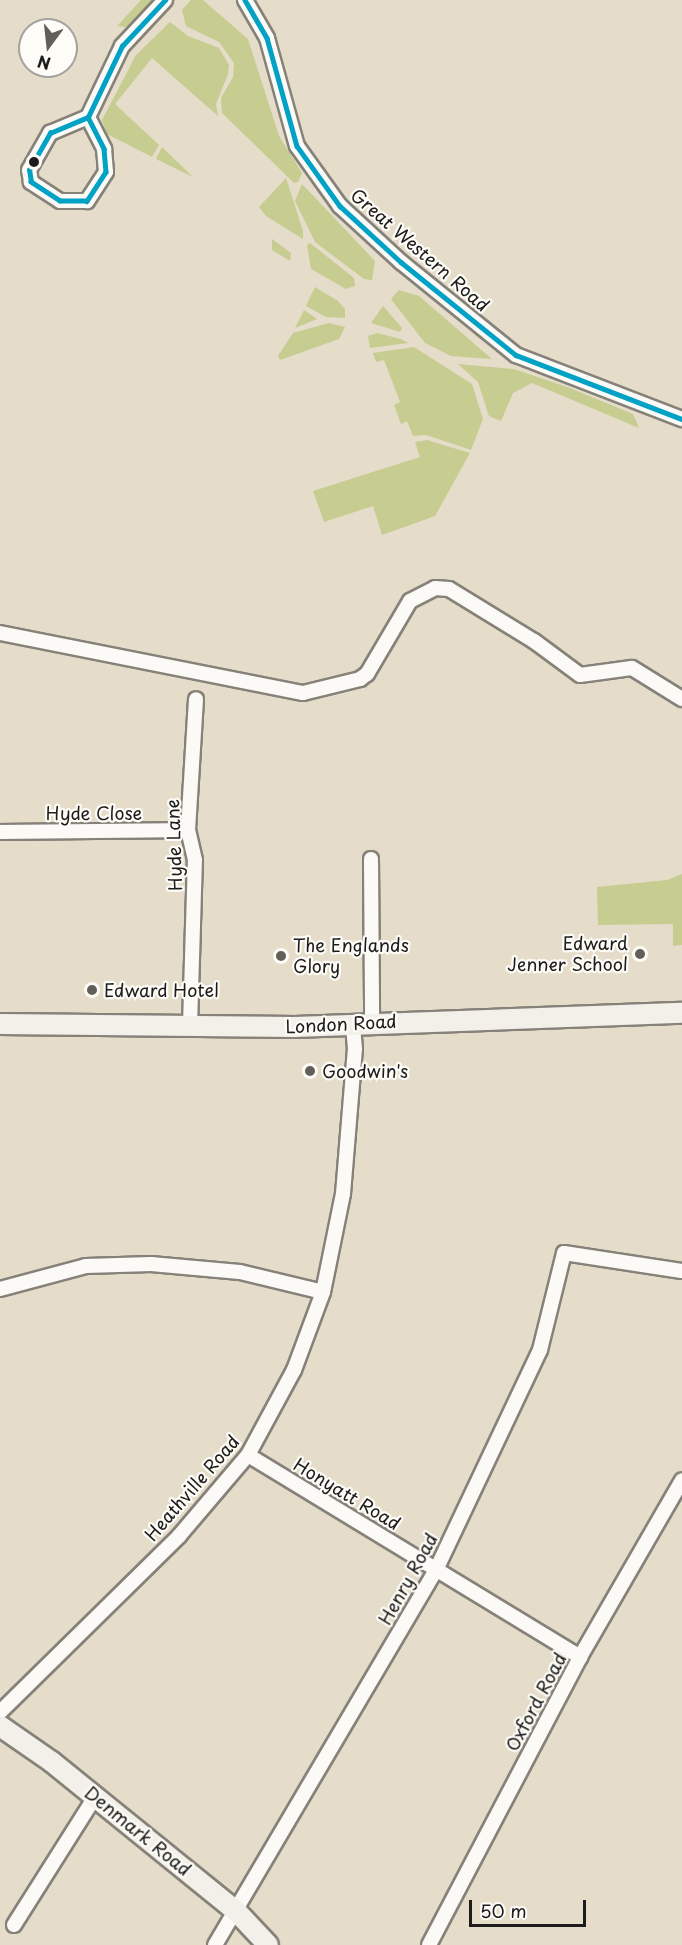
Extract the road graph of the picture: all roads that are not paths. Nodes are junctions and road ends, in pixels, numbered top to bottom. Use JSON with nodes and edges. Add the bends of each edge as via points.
{"nodes":[{"id":1,"x":165,"y":0,"type":"edge"},
{"id":2,"x":245,"y":0,"type":"edge"},
{"id":3,"x":88,"y":117,"type":"junction"},
{"id":4,"x":682,"y":419,"type":"edge"},
{"id":5,"x":0,"y":633,"type":"edge"},
{"id":6,"x":196,"y":699,"type":"dead end"},
{"id":7,"x":682,"y":699,"type":"edge"},
{"id":8,"x":188,"y":830,"type":"junction"},
{"id":9,"x":0,"y":832,"type":"edge"},
{"id":10,"x":371,"y":859,"type":"dead end"},
{"id":11,"x":682,"y":1013,"type":"edge"},
{"id":12,"x":362,"y":1023,"type":"junction"},
{"id":13,"x":0,"y":1024,"type":"edge"},
{"id":14,"x":190,"y":1026,"type":"junction"},
{"id":15,"x":682,"y":1271,"type":"edge"},
{"id":16,"x":0,"y":1289,"type":"edge"},
{"id":17,"x":323,"y":1292,"type":"junction"},
{"id":18,"x":248,"y":1455,"type":"junction"},
{"id":19,"x":682,"y":1480,"type":"edge"},
{"id":20,"x":436,"y":1570,"type":"junction"},
{"id":21,"x":580,"y":1658,"type":"junction"},
{"id":22,"x":0,"y":1712,"type":"edge"},
{"id":23,"x":0,"y":1726,"type":"edge"},
{"id":24,"x":95,"y":1797,"type":"junction"},
{"id":25,"x":235,"y":1910,"type":"junction"},
{"id":26,"x":14,"y":1925,"type":"dead end"},
{"id":27,"x":215,"y":1945,"type":"edge"},
{"id":28,"x":268,"y":1945,"type":"edge"},
{"id":29,"x":429,"y":1945,"type":"edge"}],
"edges":[{"from":1,"to":3,"type":"street","via":[[122,46]]},
{"from":2,"to":4,"type":"street","name":"Great Western Road","via":[[267,38],[297,146],[340,207],[516,355]]},
{"from":3,"to":3,"type":"street","via":[[104,149],[106,172],[87,201],[60,201],[31,182],[29,170],[50,134]]},
{"from":5,"to":7,"type":"street","via":[[303,693],[360,679],[367,674],[410,601],[435,588],[449,589],[534,641],[580,675],[632,668]]},
{"from":6,"to":8,"type":"street","name":"Hyde Lane"},
{"from":8,"to":9,"type":"street","name":"Hyde Close"},
{"from":8,"to":14,"type":"street","name":"Hyde Lane","via":[[195,860]]},
{"from":10,"to":12,"type":"street","name":"Heathville Road"},
{"from":11,"to":12,"type":"main road","name":"London Road"},
{"from":12,"to":14,"type":"main road","name":"London Road"},
{"from":12,"to":17,"type":"street","name":"Heathville Road","via":[[355,1049],[343,1194]]},
{"from":13,"to":14,"type":"main road","name":"London Road"},
{"from":15,"to":20,"type":"street","name":"Henry Road","via":[[564,1253],[540,1350]]},
{"from":16,"to":17,"type":"street","via":[[87,1266],[151,1264],[240,1272]]},
{"from":17,"to":18,"type":"street","name":"Heathville Road","via":[[294,1370]]},
{"from":18,"to":20,"type":"street","name":"Honyatt Road"},
{"from":18,"to":22,"type":"street","name":"Heathville Road","via":[[179,1536]]},
{"from":19,"to":21,"type":"street","name":"Oxford Road"},
{"from":20,"to":21,"type":"street","name":"Honyatt Road"},
{"from":20,"to":25,"type":"street","name":"Henry Road"},
{"from":21,"to":29,"type":"street","name":"Oxford Road"},
{"from":23,"to":24,"type":"main road","name":"Denmark Road"},
{"from":24,"to":25,"type":"main road","name":"Denmark Road"},
{"from":24,"to":26,"type":"street"},
{"from":25,"to":27,"type":"street","name":"Henry Road"},
{"from":25,"to":28,"type":"main road","name":"Denmark Road"}]}
